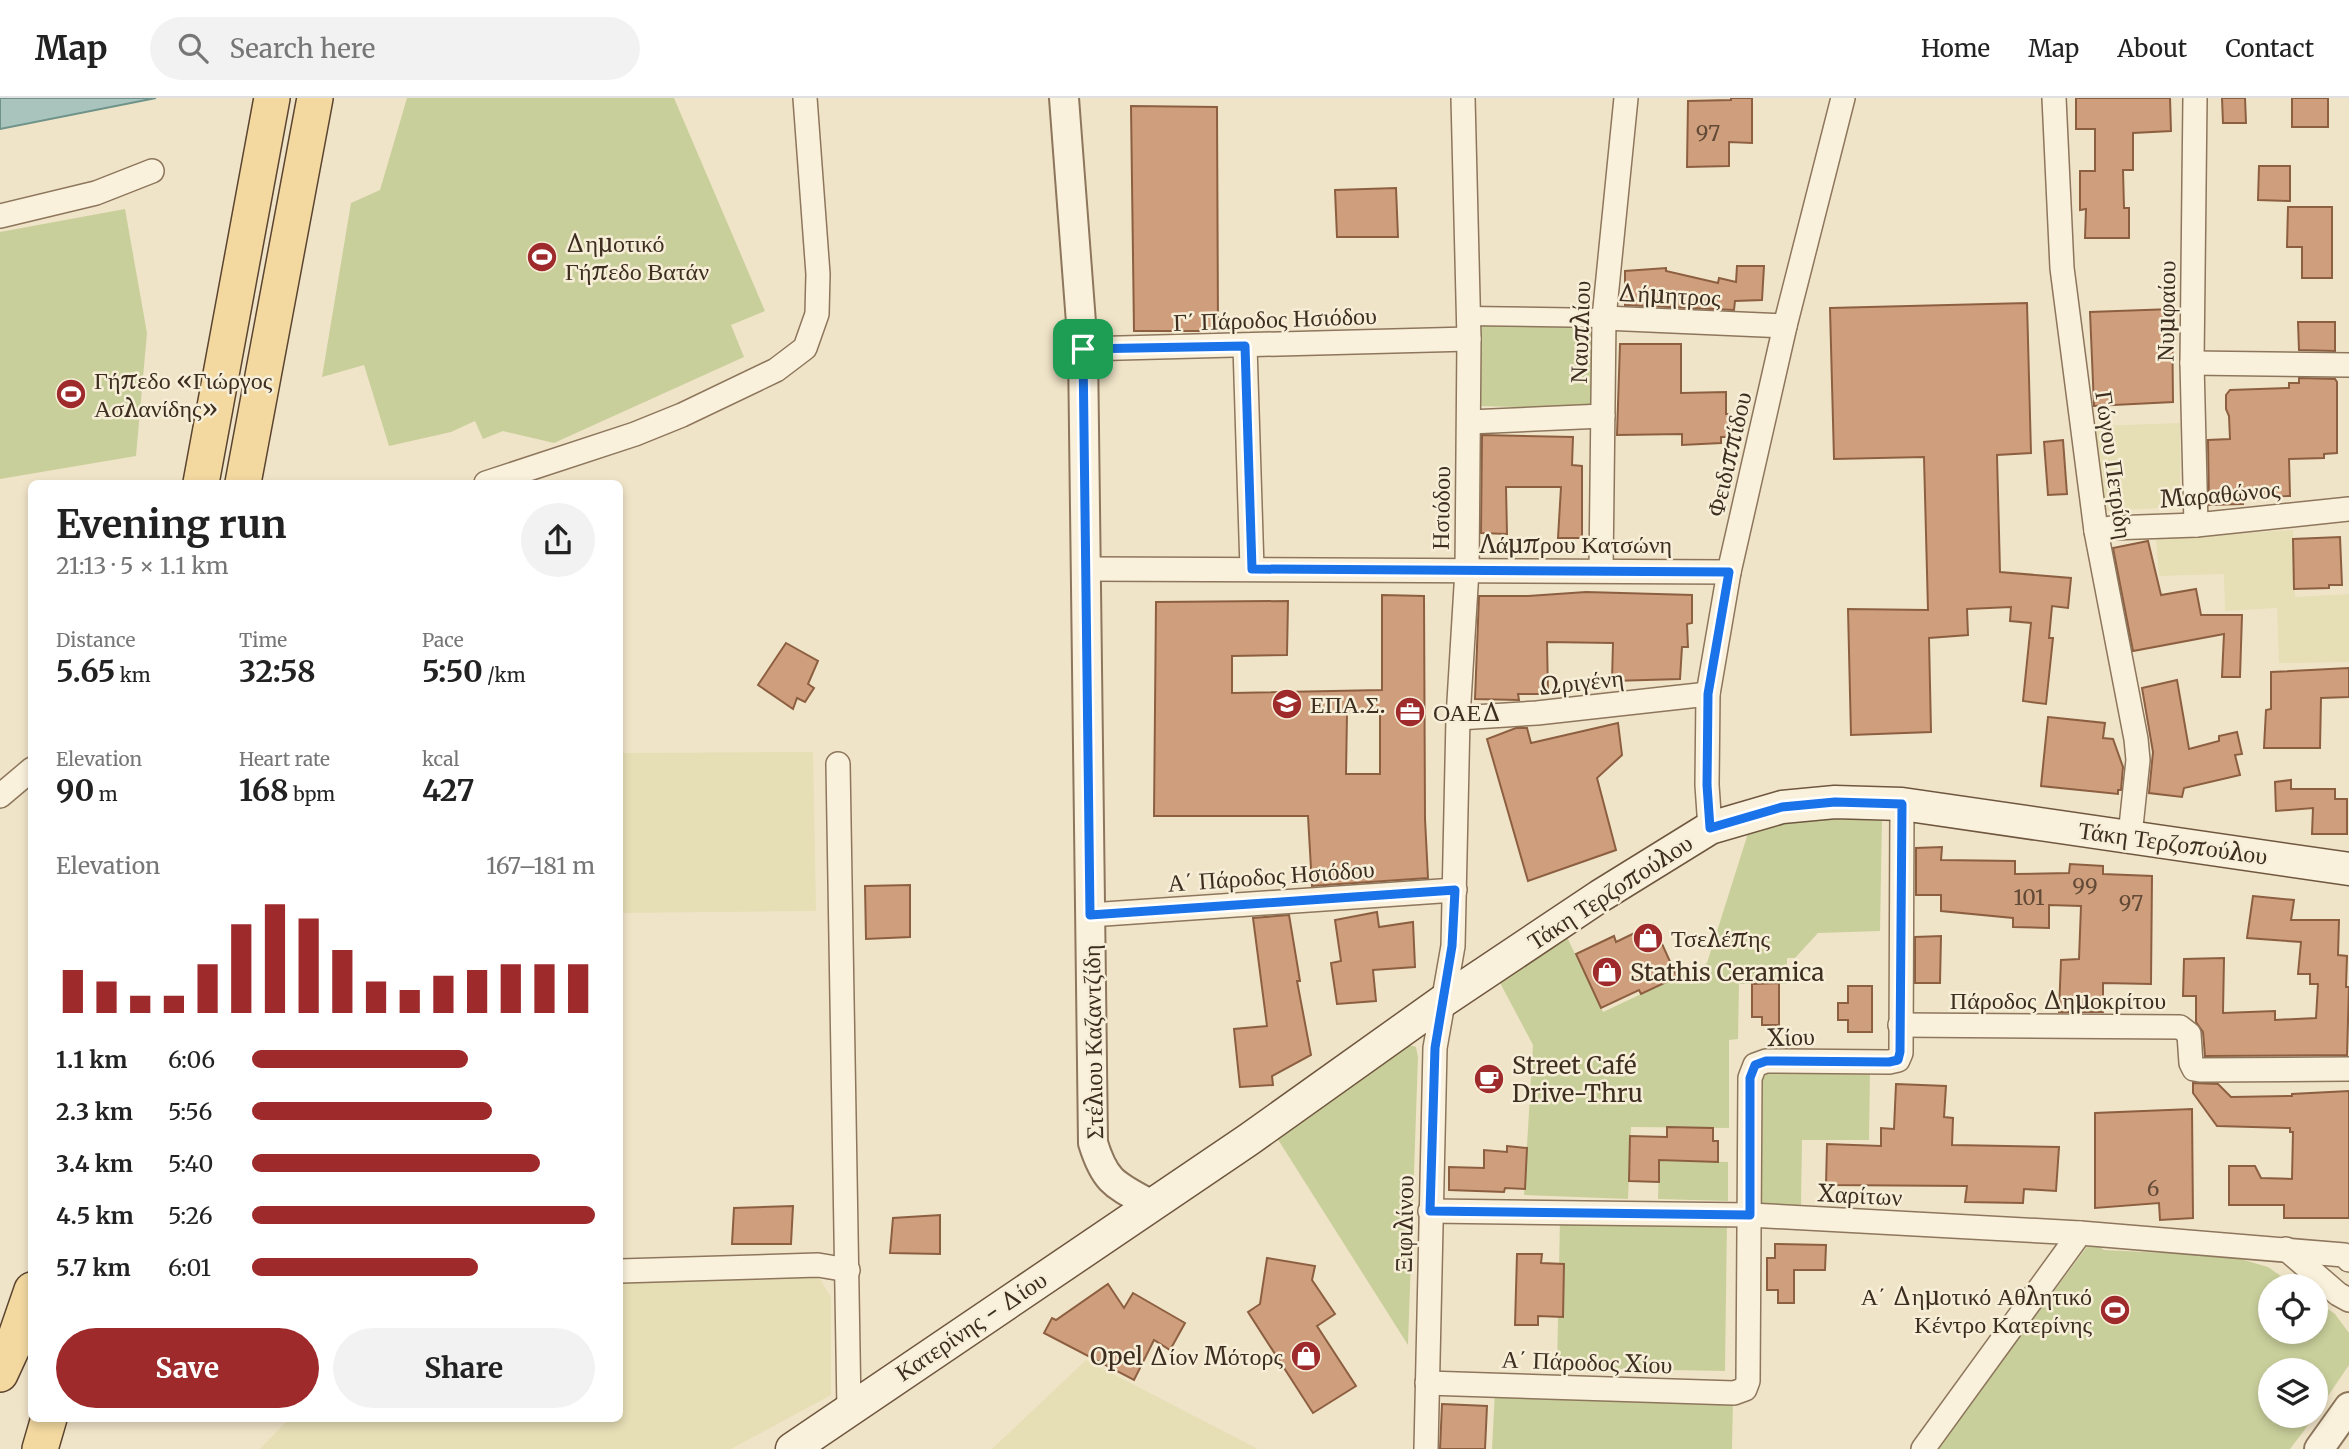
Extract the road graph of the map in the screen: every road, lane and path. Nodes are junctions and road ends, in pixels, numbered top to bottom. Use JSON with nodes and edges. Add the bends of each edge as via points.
{"nodes":[{"id":1,"x":272,"y":98,"type":"edge"},
{"id":2,"x":315,"y":98,"type":"edge"},
{"id":3,"x":805,"y":98,"type":"edge"},
{"id":4,"x":1064,"y":98,"type":"edge"},
{"id":5,"x":1463,"y":98,"type":"edge"},
{"id":6,"x":1626,"y":98,"type":"edge"},
{"id":7,"x":1843,"y":98,"type":"edge"},
{"id":8,"x":2054,"y":98,"type":"edge"},
{"id":9,"x":2195,"y":98,"type":"edge"},
{"id":10,"x":152,"y":171,"type":"dead end"},
{"id":11,"x":0,"y":216,"type":"edge"},
{"id":12,"x":1468,"y":316,"type":"junction"},
{"id":13,"x":1604,"y":318,"type":"junction"},
{"id":14,"x":1784,"y":326,"type":"junction"},
{"id":15,"x":1469,"y":339,"type":"junction"},
{"id":16,"x":1245,"y":346,"type":"junction"},
{"id":17,"x":1083,"y":349,"type":"junction"},
{"id":18,"x":2192,"y":363,"type":"junction"},
{"id":19,"x":2349,"y":365,"type":"edge"},
{"id":20,"x":1603,"y":416,"type":"junction"},
{"id":21,"x":1469,"y":422,"type":"junction"},
{"id":22,"x":202,"y":480,"type":"edge"},
{"id":23,"x":244,"y":480,"type":"edge"},
{"id":24,"x":495,"y":480,"type":"edge"},
{"id":25,"x":2349,"y":509,"type":"edge"},
{"id":26,"x":2196,"y":525,"type":"junction"},
{"id":27,"x":2096,"y":531,"type":"junction"},
{"id":28,"x":1086,"y":569,"type":"junction"},
{"id":29,"x":1252,"y":569,"type":"junction"},
{"id":30,"x":1467,"y":570,"type":"junction"},
{"id":31,"x":1601,"y":570,"type":"junction"},
{"id":32,"x":1729,"y":572,"type":"junction"},
{"id":33,"x":1708,"y":694,"type":"junction"},
{"id":34,"x":1458,"y":718,"type":"junction"},
{"id":35,"x":838,"y":764,"type":"dead end"},
{"id":36,"x":28,"y":772,"type":"edge"},
{"id":37,"x":0,"y":796,"type":"edge"},
{"id":38,"x":1902,"y":804,"type":"junction"},
{"id":39,"x":1710,"y":828,"type":"junction"},
{"id":40,"x":2130,"y":836,"type":"junction"},
{"id":41,"x":2349,"y":869,"type":"edge"},
{"id":42,"x":1455,"y":890,"type":"junction"},
{"id":43,"x":1090,"y":915,"type":"junction"},
{"id":44,"x":1443,"y":1001,"type":"junction"},
{"id":45,"x":1900,"y":1025,"type":"junction"},
{"id":46,"x":2349,"y":1069,"type":"edge"},
{"id":47,"x":1150,"y":1204,"type":"junction"},
{"id":48,"x":1430,"y":1211,"type":"junction"},
{"id":49,"x":1750,"y":1215,"type":"junction"},
{"id":50,"x":2080,"y":1233,"type":"junction"},
{"id":51,"x":2286,"y":1250,"type":"junction"},
{"id":52,"x":2347,"y":1256,"type":"edge"},
{"id":53,"x":848,"y":1270,"type":"junction"},
{"id":54,"x":623,"y":1271,"type":"edge"},
{"id":55,"x":2349,"y":1300,"type":"edge"},
{"id":56,"x":28,"y":1302,"type":"edge"},
{"id":57,"x":0,"y":1374,"type":"edge"},
{"id":58,"x":1427,"y":1383,"type":"junction"},
{"id":59,"x":1745,"y":1389,"type":"joint"},
{"id":60,"x":2349,"y":1406,"type":"edge"},
{"id":61,"x":849,"y":1409,"type":"junction"},
{"id":62,"x":48,"y":1422,"type":"edge"},
{"id":63,"x":40,"y":1449,"type":"edge"},
{"id":64,"x":792,"y":1449,"type":"edge"},
{"id":65,"x":1426,"y":1449,"type":"edge"},
{"id":66,"x":1923,"y":1449,"type":"edge"},
{"id":67,"x":2319,"y":1449,"type":"edge"}],
"edges":[{"from":1,"to":22,"type":"main road"},
{"from":2,"to":23,"type":"main road"},
{"from":3,"to":24,"type":"street","via":[[818,274],[817,314],[805,348],[776,370],[682,415]]},
{"from":4,"to":17,"type":"street","name":"Στέλιου Καζαντζίδη"},
{"from":5,"to":12,"type":"street","name":"Ησιόδου"},
{"from":6,"to":13,"type":"street","name":"Ναυπλίου"},
{"from":7,"to":14,"type":"street","name":"Φειδιππίδου"},
{"from":8,"to":27,"type":"street","name":"Γώγου Πετρίδη","via":[[2062,268]]},
{"from":9,"to":18,"type":"street","name":"Νυμφαίου"},
{"from":10,"to":11,"type":"street","via":[[96,193]]},
{"from":12,"to":13,"type":"street","name":"Δήμητρος"},
{"from":12,"to":15,"type":"street","name":"Ησιόδου"},
{"from":13,"to":14,"type":"street","name":"Δήμητρος"},
{"from":13,"to":20,"type":"street","name":"Ναυπλίου"},
{"from":14,"to":32,"type":"street","name":"Φειδιππίδου"},
{"from":15,"to":16,"type":"street","name":"Γ΄ Πάροδος Ησιόδου"},
{"from":15,"to":21,"type":"street","name":"Ησιόδου"},
{"from":16,"to":17,"type":"street","name":"Γ΄ Πάροδος Ησιόδου"},
{"from":16,"to":29,"type":"street"},
{"from":17,"to":28,"type":"street","name":"Στέλιου Καζαντζίδη"},
{"from":18,"to":19,"type":"street"},
{"from":18,"to":26,"type":"street","name":"Νυμφαίου"},
{"from":20,"to":21,"type":"street"},
{"from":20,"to":31,"type":"street","name":"Ναυπλίου"},
{"from":21,"to":30,"type":"street","name":"Ησιόδου"},
{"from":25,"to":26,"type":"street","name":"Μαραθώνος"},
{"from":26,"to":27,"type":"street","name":"Μαραθώνος"},
{"from":27,"to":40,"type":"street","name":"Γώγου Πετρίδη","via":[[2136,739]]},
{"from":28,"to":29,"type":"street","name":"Λάμπρου Κατσώνη"},
{"from":28,"to":43,"type":"street","name":"Στέλιου Καζαντζίδη"},
{"from":29,"to":30,"type":"street","name":"Λάμπρου Κατσώνη"},
{"from":30,"to":31,"type":"street","name":"Λάμπρου Κατσώνη"},
{"from":30,"to":34,"type":"street","name":"Ησιόδου"},
{"from":31,"to":32,"type":"street","name":"Λάμπρου Κατσώνη"},
{"from":32,"to":33,"type":"street","name":"Φειδιππίδου"},
{"from":33,"to":34,"type":"street","name":"Ωριγένη"},
{"from":33,"to":39,"type":"street","name":"Φειδιππίδου"},
{"from":34,"to":42,"type":"street","name":"Ησιόδου"},
{"from":35,"to":53,"type":"street"},
{"from":36,"to":37,"type":"street"},
{"from":38,"to":39,"type":"main road","name":"Τάκη Τερζοπούλου","via":[[1835,802],[1782,807]]},
{"from":38,"to":40,"type":"main road","name":"Τάκη Τερζοπούλου"},
{"from":38,"to":45,"type":"street","name":"Χίου"},
{"from":39,"to":44,"type":"main road","name":"Τάκη Τερζοπούλου"},
{"from":40,"to":41,"type":"main road","name":"Τάκη Τερζοπούλου"},
{"from":42,"to":43,"type":"street","name":"Α΄ Πάροδος Ησιόδου"},
{"from":42,"to":44,"type":"street","name":"Ησιόδου"},
{"from":43,"to":47,"type":"street","name":"Στέλιου Καζαντζίδη","via":[[1093,1143],[1101,1168],[1112,1182]]},
{"from":44,"to":47,"type":"main road","name":"Τάκη Τερζοπούλου"},
{"from":44,"to":48,"type":"street","name":"Ξιφιλίνου","via":[[1435,1048]]},
{"from":45,"to":46,"type":"street","name":"Πάροδος Δημοκρίτου","via":[[2180,1027],[2189,1034],[2194,1069]]},
{"from":45,"to":49,"type":"street","name":"Χίου","via":[[1898,1060],[1766,1061],[1755,1065],[1750,1078]]},
{"from":47,"to":61,"type":"main road","name":"Κατερίνης - Δίου"},
{"from":48,"to":49,"type":"street","name":"Χαρίτων"},
{"from":48,"to":58,"type":"street","name":"Ξιφιλίνου"},
{"from":49,"to":50,"type":"street","name":"Χαρίτων"},
{"from":49,"to":59,"type":"street","name":"Χίου"},
{"from":50,"to":51,"type":"street","name":"Χαρίτων"},
{"from":50,"to":66,"type":"street"},
{"from":51,"to":52,"type":"street","name":"Χαρίτων"},
{"from":51,"to":55,"type":"street"},
{"from":53,"to":54,"type":"street","via":[[818,1265]]},
{"from":53,"to":61,"type":"street"},
{"from":56,"to":57,"type":"main road"},
{"from":58,"to":59,"type":"street","name":"Α΄ Πάροδος Χίου","via":[[1734,1393]]},
{"from":58,"to":65,"type":"street","name":"Ξιφιλίνου"},
{"from":60,"to":67,"type":"street"},
{"from":61,"to":64,"type":"main road","name":"Κατερίνης - Δίου"},
{"from":62,"to":63,"type":"main road"}]}
